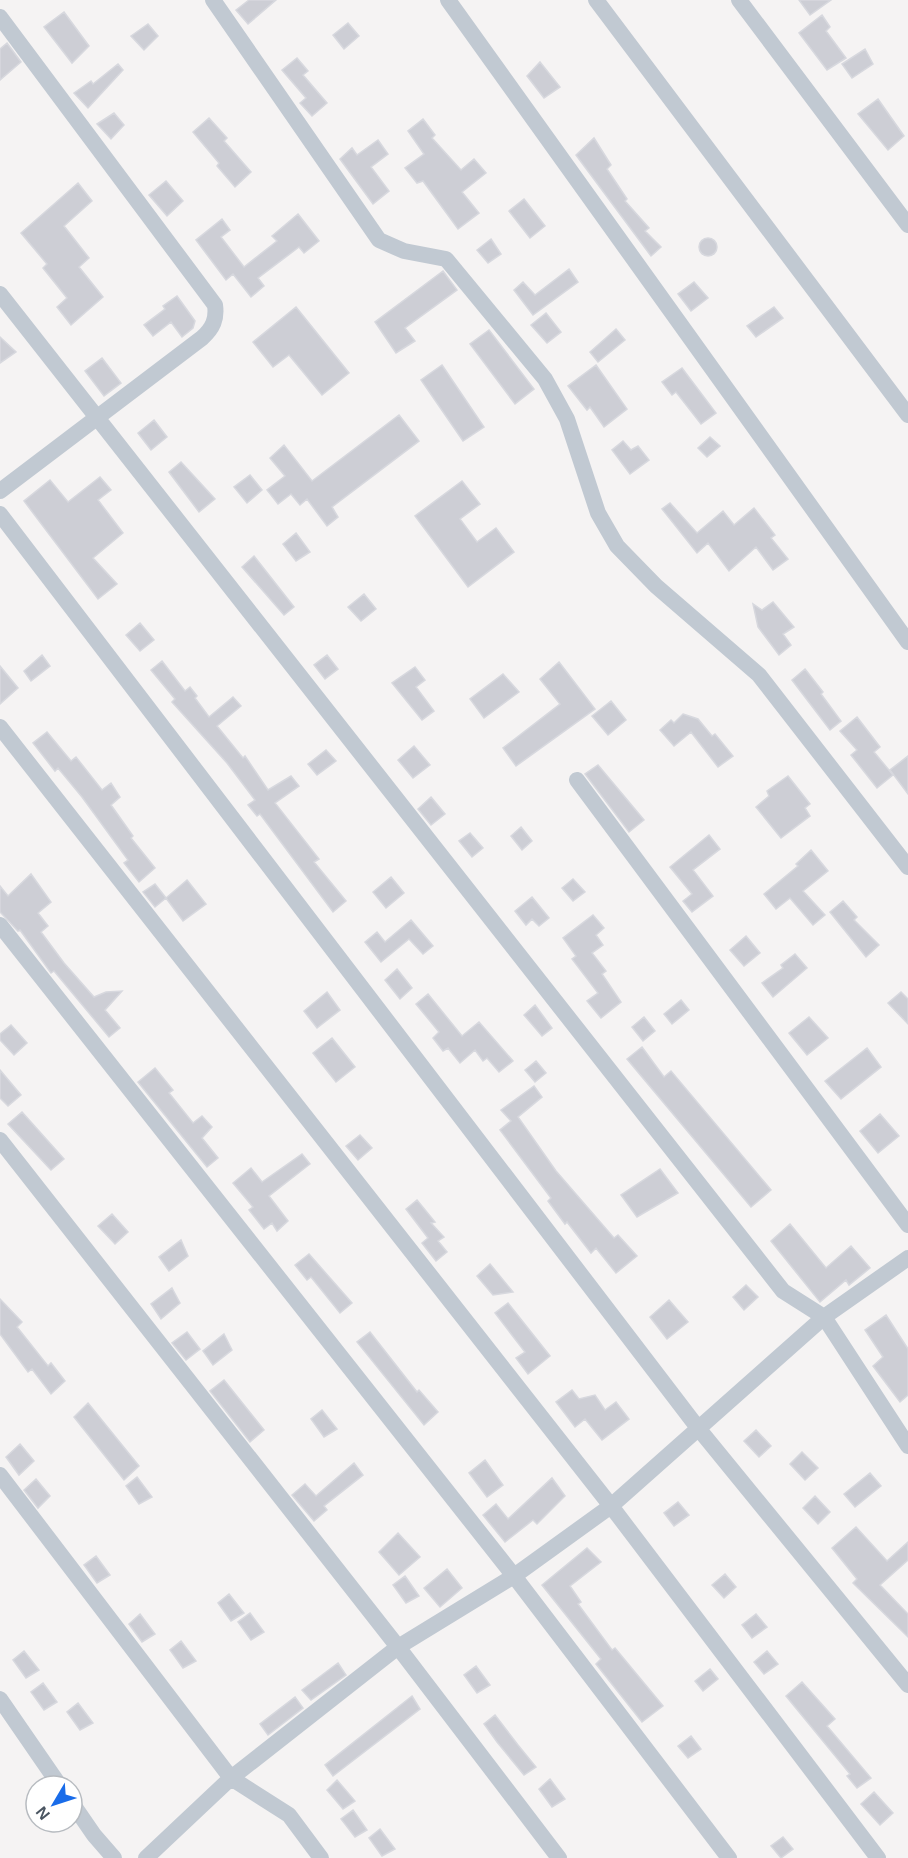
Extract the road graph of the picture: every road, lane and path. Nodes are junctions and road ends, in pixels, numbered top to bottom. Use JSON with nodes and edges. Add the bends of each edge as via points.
{"nodes":[{"id":1,"x":213,"y":0,"type":"edge"},
{"id":2,"x":448,"y":0,"type":"edge"},
{"id":3,"x":596,"y":0,"type":"edge"},
{"id":4,"x":739,"y":0,"type":"edge"},
{"id":5,"x":0,"y":17,"type":"edge"},
{"id":6,"x":908,"y":225,"type":"edge"},
{"id":7,"x":0,"y":294,"type":"edge"},
{"id":8,"x":908,"y":415,"type":"edge"},
{"id":9,"x":97,"y":417,"type":"junction"},
{"id":10,"x":0,"y":491,"type":"edge"},
{"id":11,"x":0,"y":514,"type":"edge"},
{"id":12,"x":908,"y":642,"type":"edge"},
{"id":13,"x":0,"y":726,"type":"edge"},
{"id":14,"x":577,"y":780,"type":"dead end"},
{"id":15,"x":908,"y":867,"type":"edge"},
{"id":16,"x":0,"y":925,"type":"edge"},
{"id":17,"x":0,"y":1140,"type":"edge"},
{"id":18,"x":908,"y":1225,"type":"edge"},
{"id":19,"x":908,"y":1257,"type":"edge"},
{"id":20,"x":824,"y":1317,"type":"junction"},
{"id":21,"x":698,"y":1428,"type":"junction"},
{"id":22,"x":908,"y":1446,"type":"edge"},
{"id":23,"x":0,"y":1475,"type":"edge"},
{"id":24,"x":611,"y":1506,"type":"junction"},
{"id":25,"x":514,"y":1576,"type":"junction"},
{"id":26,"x":398,"y":1647,"type":"junction"},
{"id":27,"x":908,"y":1684,"type":"edge"},
{"id":28,"x":0,"y":1699,"type":"edge"},
{"id":29,"x":52,"y":1774,"type":"edge"},
{"id":30,"x":231,"y":1778,"type":"junction"},
{"id":31,"x":84,"y":1820,"type":"edge"},
{"id":32,"x":114,"y":1858,"type":"edge"},
{"id":33,"x":146,"y":1858,"type":"edge"},
{"id":34,"x":321,"y":1858,"type":"edge"},
{"id":35,"x":559,"y":1858,"type":"edge"},
{"id":36,"x":729,"y":1858,"type":"edge"},
{"id":37,"x":878,"y":1858,"type":"edge"}],
"edges":[{"from":1,"to":15,"type":"street","via":[[379,240],[404,251],[446,259],[545,379],[567,419],[598,513],[617,546],[656,586],[759,675]]},
{"from":2,"to":12,"type":"street"},
{"from":3,"to":8,"type":"street"},
{"from":4,"to":6,"type":"street"},
{"from":5,"to":9,"type":"street","via":[[215,305],[209,332]]},
{"from":7,"to":9,"type":"street"},
{"from":9,"to":10,"type":"street"},
{"from":9,"to":20,"type":"street","via":[[783,1291]]},
{"from":11,"to":21,"type":"street"},
{"from":13,"to":24,"type":"street"},
{"from":14,"to":18,"type":"street"},
{"from":16,"to":25,"type":"street"},
{"from":17,"to":26,"type":"street"},
{"from":19,"to":20,"type":"street"},
{"from":20,"to":21,"type":"street"},
{"from":20,"to":22,"type":"street"},
{"from":21,"to":24,"type":"street"},
{"from":21,"to":27,"type":"street"},
{"from":23,"to":30,"type":"street"},
{"from":24,"to":25,"type":"street"},
{"from":24,"to":37,"type":"street"},
{"from":25,"to":26,"type":"street"},
{"from":25,"to":36,"type":"street"},
{"from":26,"to":30,"type":"street"},
{"from":26,"to":35,"type":"street"},
{"from":28,"to":29,"type":"street"},
{"from":30,"to":33,"type":"street"},
{"from":30,"to":34,"type":"street","via":[[289,1815]]},
{"from":31,"to":32,"type":"street"}]}
